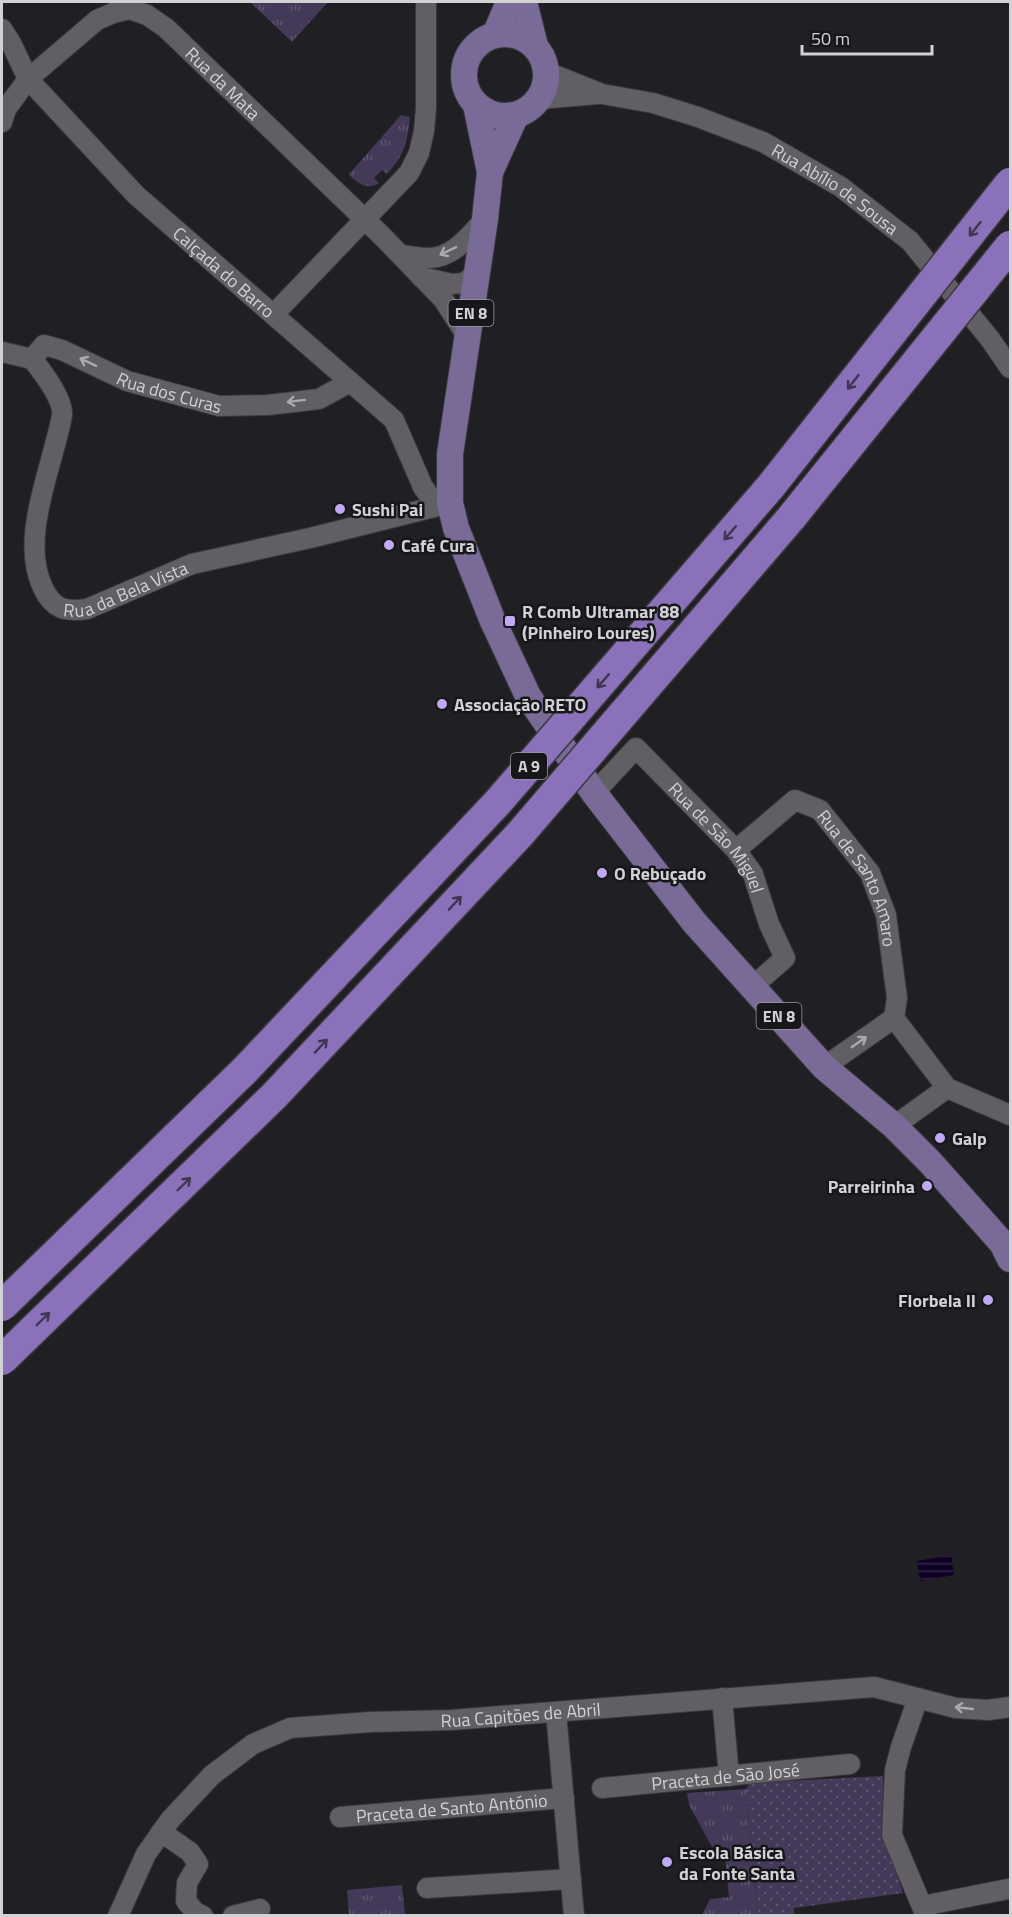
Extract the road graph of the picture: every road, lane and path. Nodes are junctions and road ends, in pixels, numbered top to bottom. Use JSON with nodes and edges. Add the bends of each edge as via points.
{"nodes":[{"id":1,"x":426,"y":2,"type":"edge"},
{"id":2,"x":509,"y":2,"type":"edge"},
{"id":3,"x":524,"y":2,"type":"edge"},
{"id":4,"x":2,"y":29,"type":"edge"},
{"id":5,"x":495,"y":35,"type":"junction"},
{"id":6,"x":535,"y":46,"type":"junction"},
{"id":7,"x":547,"y":72,"type":"junction"},
{"id":8,"x":28,"y":79,"type":"junction"},
{"id":9,"x":602,"y":94,"type":"junction"},
{"id":10,"x":539,"y":99,"type":"junction"},
{"id":11,"x":476,"y":105,"type":"junction"},
{"id":12,"x":516,"y":116,"type":"junction"},
{"id":13,"x":2,"y":122,"type":"edge"},
{"id":14,"x":490,"y":172,"type":"junction"},
{"id":15,"x":1011,"y":183,"type":"edge"},
{"id":16,"x":364,"y":219,"type":"junction"},
{"id":17,"x":485,"y":219,"type":"junction"},
{"id":18,"x":1011,"y":246,"type":"edge"},
{"id":19,"x":401,"y":255,"type":"junction"},
{"id":20,"x":477,"y":273,"type":"junction"},
{"id":21,"x":421,"y":276,"type":"junction"},
{"id":22,"x":274,"y":314,"type":"junction"},
{"id":23,"x":467,"y":336,"type":"junction"},
{"id":24,"x":2,"y":352,"type":"edge"},
{"id":25,"x":32,"y":360,"type":"junction"},
{"id":26,"x":1011,"y":368,"type":"edge"},
{"id":27,"x":350,"y":382,"type":"junction"},
{"id":28,"x":450,"y":503,"type":"junction"},
{"id":29,"x":594,"y":793,"type":"junction"},
{"id":30,"x":736,"y":850,"type":"junction"},
{"id":31,"x":753,"y":986,"type":"junction"},
{"id":32,"x":894,"y":1018,"type":"junction"},
{"id":33,"x":824,"y":1066,"type":"junction"},
{"id":34,"x":947,"y":1088,"type":"junction"},
{"id":35,"x":1010,"y":1116,"type":"edge"},
{"id":36,"x":894,"y":1126,"type":"junction"},
{"id":37,"x":1011,"y":1259,"type":"edge"},
{"id":38,"x":2,"y":1306,"type":"edge"},
{"id":39,"x":2,"y":1360,"type":"edge"},
{"id":40,"x":722,"y":1698,"type":"junction"},
{"id":41,"x":918,"y":1698,"type":"junction"},
{"id":42,"x":1011,"y":1707,"type":"edge"},
{"id":43,"x":556,"y":1712,"type":"junction"},
{"id":44,"x":850,"y":1764,"type":"dead end"},
{"id":45,"x":729,"y":1776,"type":"junction"},
{"id":46,"x":602,"y":1788,"type":"dead end"},
{"id":47,"x":564,"y":1798,"type":"junction"},
{"id":48,"x":340,"y":1817,"type":"dead end"},
{"id":49,"x":161,"y":1832,"type":"junction"},
{"id":50,"x":571,"y":1879,"type":"junction"},
{"id":51,"x":427,"y":1888,"type":"dead end"},
{"id":52,"x":1008,"y":1889,"type":"dead end"},
{"id":53,"x":260,"y":1909,"type":"dead end"},
{"id":54,"x":924,"y":1911,"type":"edge"},
{"id":55,"x":118,"y":1916,"type":"edge"},
{"id":56,"x":203,"y":1916,"type":"edge"},
{"id":57,"x":233,"y":1916,"type":"edge"},
{"id":58,"x":574,"y":1916,"type":"edge"}],
"edges":[{"from":1,"to":16,"type":"street","via":[[426,108],[419,153],[408,173]]},
{"from":2,"to":5,"type":"main road"},
{"from":3,"to":6,"type":"main road"},
{"from":4,"to":8,"type":"street","name":"Calçada do Barro"},
{"from":5,"to":6,"type":"main road","via":[[509,34]]},
{"from":5,"to":11,"type":"main road","number":"EN 8","via":[[471,51],[465,64],[464,79]]},
{"from":6,"to":7,"type":"main road"},
{"from":7,"to":9,"type":"street","name":"Rua Abílio de Sousa"},
{"from":7,"to":10,"type":"main road","via":[[546,86]]},
{"from":8,"to":13,"type":"street","name":"Rua da Mata","via":[[6,109]]},
{"from":8,"to":16,"type":"street","name":"Rua da Mata","via":[[97,20],[129,9],[147,15],[166,28]]},
{"from":8,"to":22,"type":"street","name":"Calçada do Barro","via":[[136,195]]},
{"from":9,"to":10,"type":"street","name":"Rua Abílio de Sousa"},
{"from":9,"to":26,"type":"street","name":"Rua Abílio de Sousa","via":[[653,103],[763,142],[841,187],[910,241]]},
{"from":10,"to":12,"type":"main road","number":"EN 8"},
{"from":11,"to":12,"type":"main road","via":[[502,117]]},
{"from":11,"to":14,"type":"main road","number":"EN 8"},
{"from":12,"to":14,"type":"main road","number":"EN 8"},
{"from":14,"to":17,"type":"main road","number":"EN 8"},
{"from":15,"to":38,"type":"highway","number":"A 9","one_way":true,"bridge":true,"via":[[771,486],[498,802],[246,1069]]},
{"from":16,"to":19,"type":"street","name":"Rua da Mata"},
{"from":16,"to":22,"type":"street"},
{"from":17,"to":19,"type":"street","one_way":true,"via":[[451,252],[432,258]]},
{"from":17,"to":20,"type":"main road","number":"EN 8"},
{"from":39,"to":18,"type":"highway","number":"A 9","one_way":true,"bridge":true,"via":[[274,1096],[520,834],[791,518]]},
{"from":19,"to":21,"type":"street","name":"Rua da Mata"},
{"from":20,"to":21,"type":"street","via":[[464,283],[452,284]]},
{"from":20,"to":23,"type":"main road","number":"EN 8"},
{"from":21,"to":23,"type":"street","name":"Rua da Mata","via":[[443,299]]},
{"from":22,"to":27,"type":"street","name":"Calçada do Barro"},
{"from":23,"to":28,"type":"main road","number":"EN 8","via":[[450,454]]},
{"from":24,"to":25,"type":"street"},
{"from":27,"to":25,"type":"street","name":"Rua dos Curas","one_way":true,"via":[[319,399],[219,406],[128,381],[44,345]]},
{"from":25,"to":28,"type":"street","name":"Rua da Bela Vista","via":[[49,379],[63,412],[35,529],[36,574],[46,596],[59,608],[87,609],[192,564]]},
{"from":27,"to":28,"type":"street","name":"Calçada do Barro","via":[[394,420],[431,498]]},
{"from":28,"to":29,"type":"main road","number":"EN 8","via":[[468,562],[523,686]]},
{"from":29,"to":30,"type":"street","name":"Rua de São Miguel","via":[[636,748]]},
{"from":29,"to":31,"type":"main road","number":"EN 8","via":[[694,922]]},
{"from":30,"to":31,"type":"street","name":"Rua de São Miguel","via":[[753,874],[785,958]]},
{"from":30,"to":32,"type":"street","name":"Rua de Santo Amaro","via":[[795,800],[820,810],[870,873],[886,915],[897,998]]},
{"from":31,"to":33,"type":"main road","number":"EN 8"},
{"from":33,"to":32,"type":"street","one_way":true},
{"from":32,"to":34,"type":"street"},
{"from":33,"to":36,"type":"main road","number":"EN 8"},
{"from":34,"to":35,"type":"street"},
{"from":34,"to":36,"type":"street"},
{"from":36,"to":37,"type":"main road","number":"EN 8","via":[[1002,1243]]},
{"from":40,"to":41,"type":"street","name":"Rua Capitões de Abril","via":[[874,1687]]},
{"from":40,"to":43,"type":"street","name":"Rua Capitões de Abril"},
{"from":40,"to":45,"type":"street"},
{"from":42,"to":41,"type":"street","name":"Rua Capitões de Abril","one_way":true,"via":[[956,1708]]},
{"from":41,"to":54,"type":"street","via":[[895,1770],[892,1835]]},
{"from":43,"to":47,"type":"street"},
{"from":43,"to":49,"type":"street","name":"Rua Capitões de Abril","via":[[290,1728],[254,1744],[212,1775]]},
{"from":44,"to":45,"type":"street","name":"Praceta de São José"},
{"from":45,"to":46,"type":"street","name":"Praceta de São José"},
{"from":47,"to":48,"type":"street","name":"Praceta de Santo António"},
{"from":47,"to":50,"type":"street"},
{"from":49,"to":55,"type":"street","name":"Rua Capitões de Abril","via":[[146,1854]]},
{"from":49,"to":56,"type":"street","via":[[190,1852],[198,1864],[187,1883],[186,1901]]},
{"from":50,"to":51,"type":"street"},
{"from":50,"to":58,"type":"street"},
{"from":52,"to":54,"type":"street"},
{"from":53,"to":57,"type":"street"}]}
